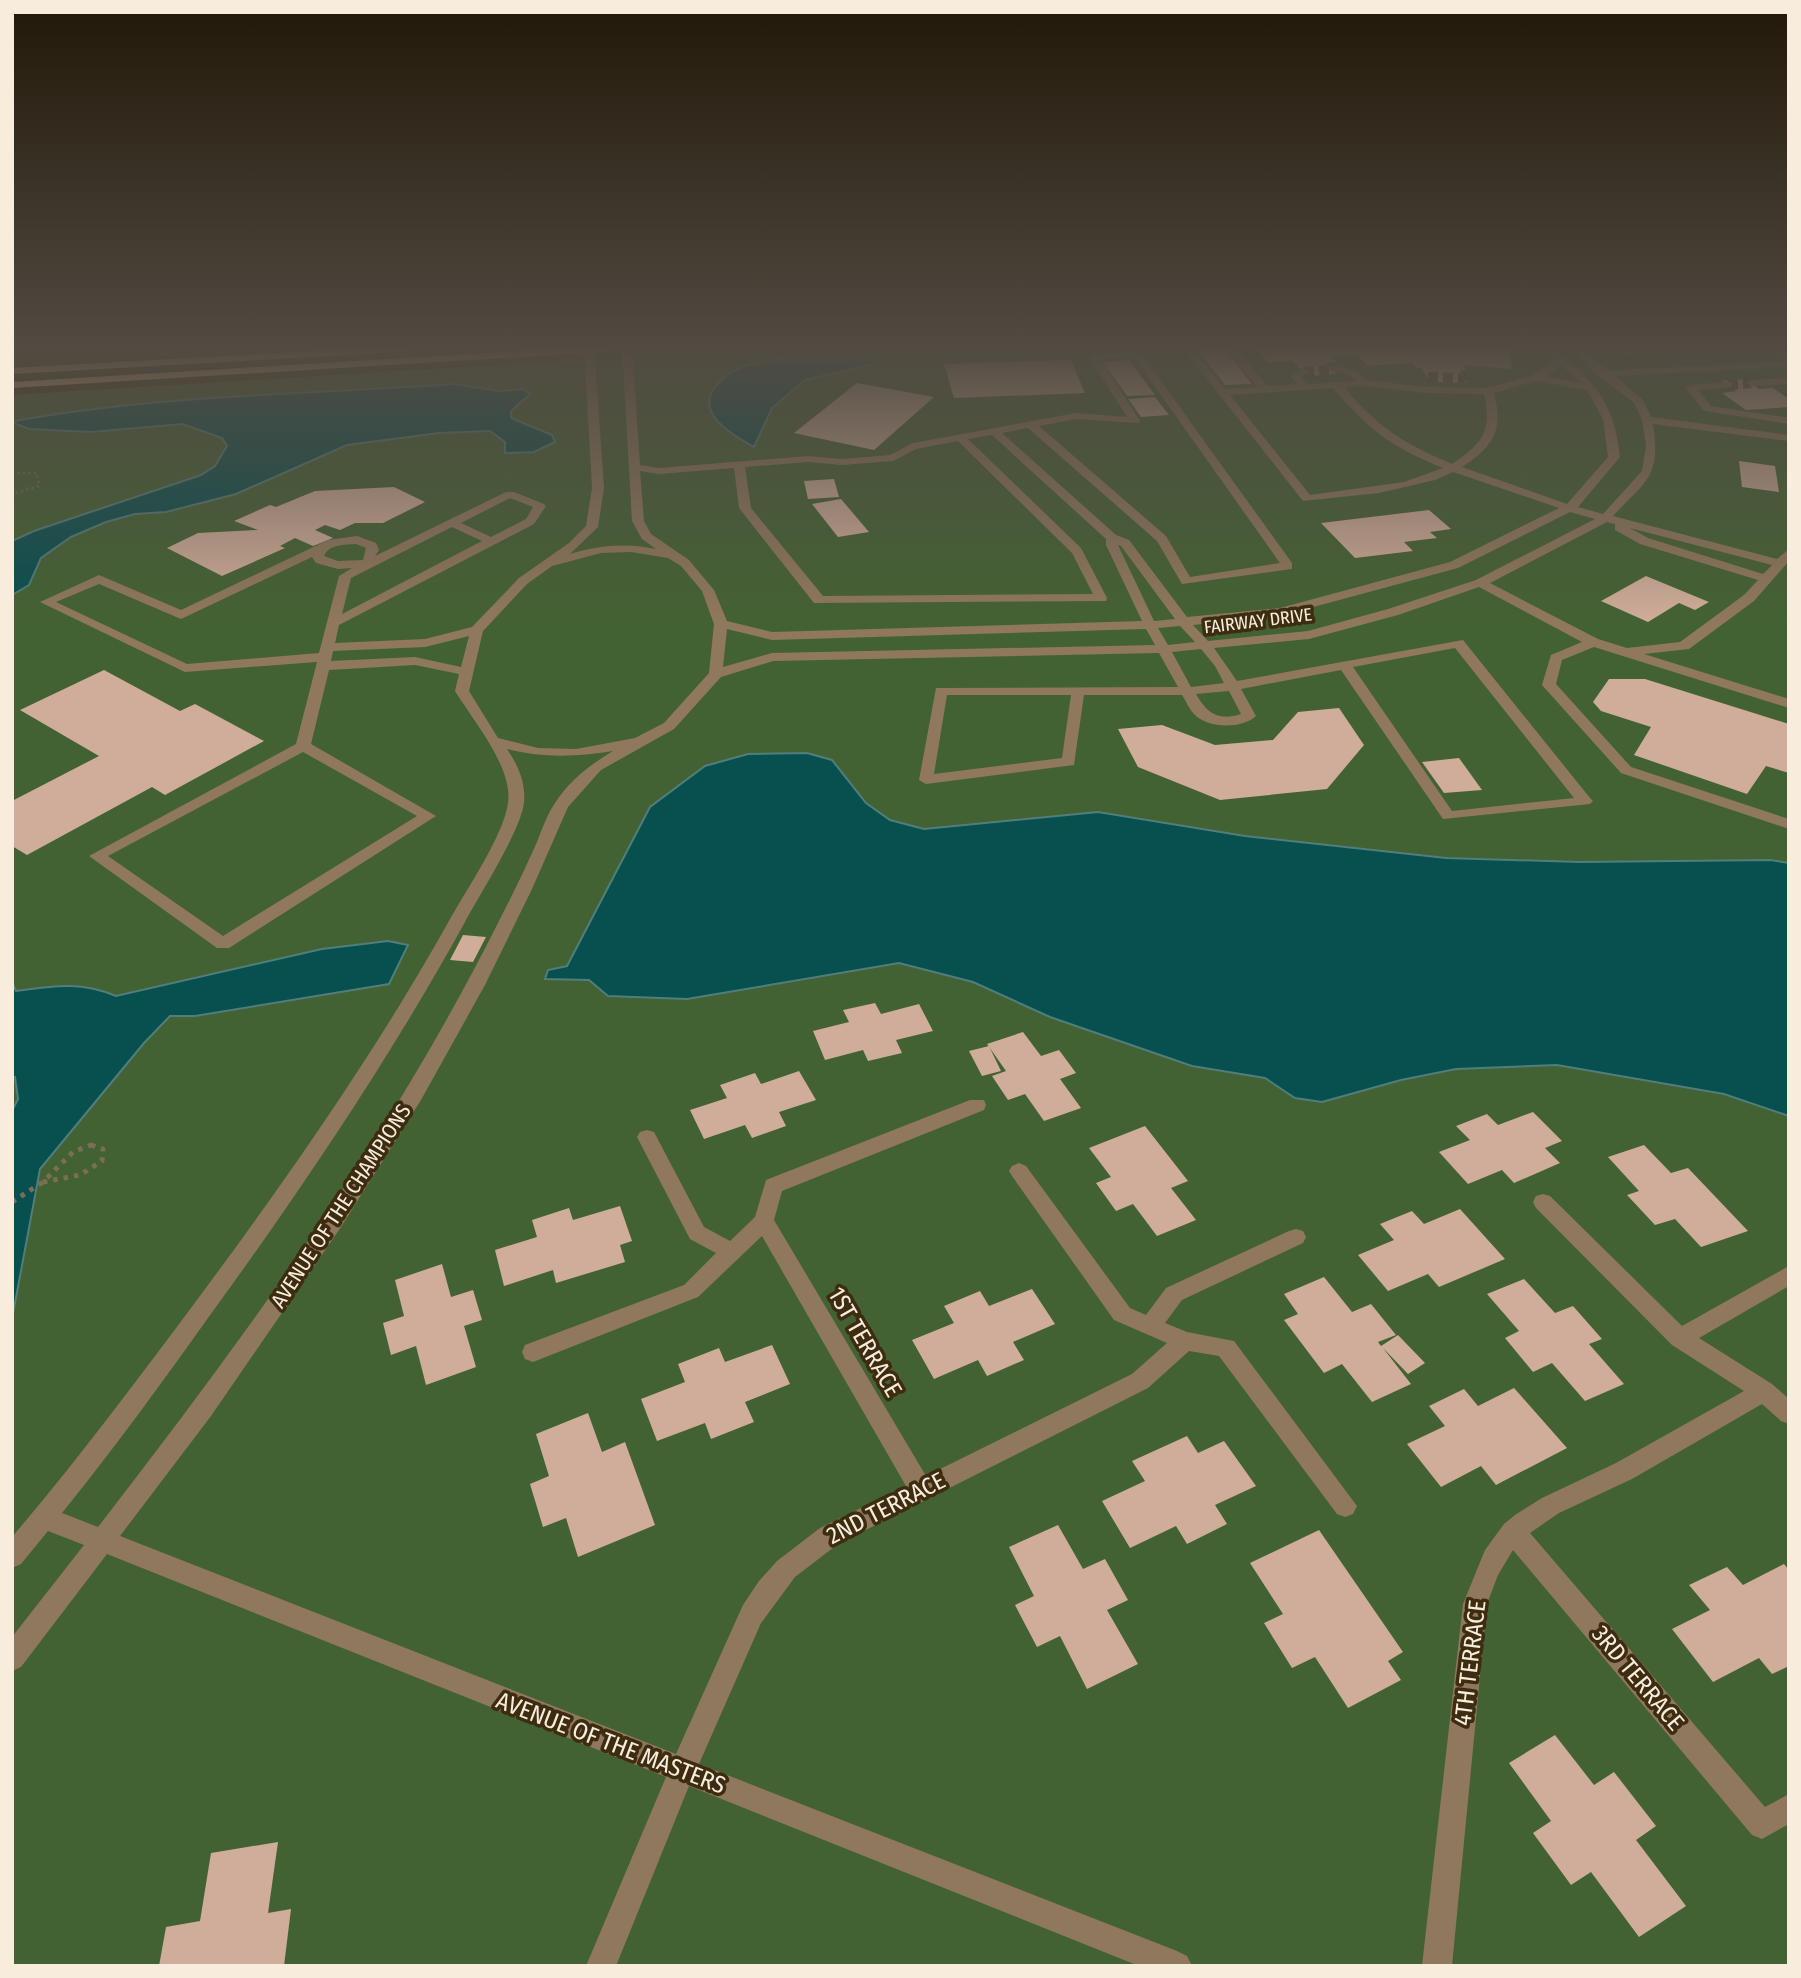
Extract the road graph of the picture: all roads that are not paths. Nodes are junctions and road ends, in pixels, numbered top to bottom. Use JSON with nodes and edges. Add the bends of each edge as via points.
{"nodes":[{"id":1,"x":595,"y":438,"type":"edge"},
{"id":2,"x":632,"y":438,"type":"edge"},
{"id":3,"x":953,"y":438,"type":"edge"},
{"id":4,"x":961,"y":438,"type":"edge"},
{"id":5,"x":1002,"y":438,"type":"edge"},
{"id":6,"x":1046,"y":438,"type":"edge"},
{"id":7,"x":1197,"y":438,"type":"edge"},
{"id":8,"x":1259,"y":438,"type":"edge"},
{"id":9,"x":1394,"y":438,"type":"edge"},
{"id":10,"x":1488,"y":438,"type":"edge"},
{"id":11,"x":1613,"y":438,"type":"edge"},
{"id":12,"x":1650,"y":438,"type":"edge"},
{"id":13,"x":739,"y":464,"type":"junction"},
{"id":14,"x":633,"y":467,"type":"junction"},
{"id":15,"x":1452,"y":467,"type":"junction"},
{"id":16,"x":1569,"y":508,"type":"junction"},
{"id":17,"x":1604,"y":519,"type":"junction"},
{"id":18,"x":452,"y":523,"type":"junction"},
{"id":19,"x":491,"y":541,"type":"junction"},
{"id":20,"x":1116,"y":542,"type":"junction"},
{"id":21,"x":327,"y":545,"type":"junction"},
{"id":22,"x":672,"y":555,"type":"junction"},
{"id":23,"x":1784,"y":558,"type":"edge"},
{"id":24,"x":370,"y":563,"type":"junction"},
{"id":25,"x":546,"y":564,"type":"junction"},
{"id":26,"x":1766,"y":579,"type":"junction"},
{"id":27,"x":1480,"y":583,"type":"junction"},
{"id":28,"x":1184,"y":622,"type":"junction"},
{"id":29,"x":332,"y":624,"type":"junction"},
{"id":30,"x":721,"y":624,"type":"junction"},
{"id":31,"x":1150,"y":625,"type":"junction"},
{"id":32,"x":477,"y":630,"type":"junction"},
{"id":33,"x":1593,"y":642,"type":"junction"},
{"id":34,"x":1203,"y":646,"type":"junction"},
{"id":35,"x":1165,"y":649,"type":"junction"},
{"id":36,"x":1624,"y":652,"type":"junction"},
{"id":37,"x":324,"y":657,"type":"junction"},
{"id":38,"x":1345,"y":665,"type":"junction"},
{"id":39,"x":467,"y":672,"type":"junction"},
{"id":40,"x":716,"y":674,"type":"junction"},
{"id":41,"x":1235,"y":686,"type":"junction"},
{"id":42,"x":1078,"y":691,"type":"junction"},
{"id":43,"x":1189,"y":691,"type":"junction"},
{"id":44,"x":1789,"y":704,"type":"edge"},
{"id":45,"x":493,"y":741,"type":"junction"},
{"id":46,"x":639,"y":742,"type":"junction"},
{"id":47,"x":303,"y":746,"type":"junction"},
{"id":48,"x":1789,"y":824,"type":"edge"},
{"id":49,"x":977,"y":1105,"type":"dead end"},
{"id":50,"x":646,"y":1136,"type":"dead end"},
{"id":51,"x":1018,"y":1171,"type":"dead end"},
{"id":52,"x":1543,"y":1202,"type":"dead end"},
{"id":53,"x":764,"y":1221,"type":"junction"},
{"id":54,"x":1296,"y":1237,"type":"dead end"},
{"id":55,"x":732,"y":1252,"type":"junction"},
{"id":56,"x":1789,"y":1275,"type":"edge"},
{"id":57,"x":1150,"y":1326,"type":"junction"},
{"id":58,"x":1680,"y":1338,"type":"junction"},
{"id":59,"x":1185,"y":1341,"type":"junction"},
{"id":60,"x":533,"y":1352,"type":"dead end"},
{"id":61,"x":1764,"y":1391,"type":"junction"},
{"id":62,"x":1789,"y":1414,"type":"edge"},
{"id":63,"x":921,"y":1489,"type":"junction"},
{"id":64,"x":1345,"y":1506,"type":"dead end"},
{"id":65,"x":45,"y":1518,"type":"junction"},
{"id":66,"x":1513,"y":1532,"type":"junction"},
{"id":67,"x":103,"y":1542,"type":"junction"},
{"id":68,"x":12,"y":1556,"type":"edge"},
{"id":69,"x":12,"y":1658,"type":"edge"},
{"id":70,"x":682,"y":1771,"type":"junction"},
{"id":71,"x":1789,"y":1808,"type":"edge"},
{"id":72,"x":601,"y":1966,"type":"edge"},
{"id":73,"x":1177,"y":1966,"type":"edge"},
{"id":74,"x":1437,"y":1966,"type":"edge"}],
"edges":[{"from":1,"to":25,"type":"street","via":[[598,488],[592,527]]},
{"from":2,"to":14,"type":"street"},
{"from":3,"to":13,"type":"street","via":[[914,446],[893,458]]},
{"from":4,"to":13,"type":"street","via":[[1077,551],[1101,598],[819,600],[745,508]]},
{"from":5,"to":20,"type":"street"},
{"from":6,"to":7,"type":"street","via":[[1161,539],[1186,580],[1288,566]]},
{"from":8,"to":15,"type":"street","via":[[1307,499],[1388,488]]},
{"from":9,"to":15,"type":"street"},
{"from":10,"to":15,"type":"street"},
{"from":11,"to":16,"type":"street","name":"FAIRWAY DRIVE","via":[[1614,457]]},
{"from":12,"to":17,"type":"street","name":"FAIRWAY DRIVE","via":[[1648,472]]},
{"from":13,"to":14,"type":"street","via":[[659,471]]},
{"from":14,"to":22,"type":"street","via":[[638,521],[646,536]]},
{"from":15,"to":16,"type":"street"},
{"from":16,"to":17,"type":"street"},
{"from":16,"to":28,"type":"street","name":"FAIRWAY DRIVE","via":[[1454,565],[1391,584],[1280,612]]},
{"from":17,"to":23,"type":"street"},
{"from":17,"to":26,"type":"street","via":[[1644,541]]},
{"from":17,"to":27,"type":"street","name":"FAIRWAY DRIVE"},
{"from":18,"to":19,"type":"street"},
{"from":18,"to":19,"type":"street","via":[[510,494],[540,506],[530,521]]},
{"from":18,"to":24,"type":"street"},
{"from":19,"to":29,"type":"street"},
{"from":20,"to":28,"type":"street"},
{"from":20,"to":31,"type":"street"},
{"from":21,"to":24,"type":"street","via":[[368,542],[373,550]]},
{"from":21,"to":24,"type":"street","via":[[318,556],[325,563]]},
{"from":21,"to":37,"type":"street","via":[[181,615],[99,579],[46,601],[185,668]]},
{"from":22,"to":25,"type":"street","via":[[631,548],[601,549]]},
{"from":22,"to":30,"type":"street","via":[[708,590]]},
{"from":23,"to":26,"type":"street"},
{"from":24,"to":29,"type":"street","via":[[345,576]]},
{"from":25,"to":32,"type":"street","via":[[523,581]]},
{"from":26,"to":36,"type":"street","via":[[1743,603],[1684,646]]},
{"from":27,"to":33,"type":"street"},
{"from":27,"to":34,"type":"street","name":"FAIRWAY DRIVE","via":[[1309,635]]},
{"from":28,"to":31,"type":"street","name":"FAIRWAY DRIVE"},
{"from":28,"to":34,"type":"street"},
{"from":29,"to":37,"type":"street"},
{"from":30,"to":31,"type":"street","name":"FAIRWAY DRIVE","via":[[772,636]]},
{"from":30,"to":40,"type":"street"},
{"from":31,"to":35,"type":"street"},
{"from":32,"to":37,"type":"street","via":[[425,643]]},
{"from":32,"to":39,"type":"street"},
{"from":33,"to":36,"type":"street"},
{"from":33,"to":48,"type":"street","via":[[1556,658],[1549,685],[1626,770]]},
{"from":34,"to":35,"type":"street","name":"FAIRWAY DRIVE"},
{"from":34,"to":41,"type":"street"},
{"from":35,"to":40,"type":"street","name":"FAIRWAY DRIVE","via":[[772,657]]},
{"from":35,"to":43,"type":"street"},
{"from":36,"to":44,"type":"street"},
{"from":37,"to":39,"type":"street","via":[[415,661]]},
{"from":37,"to":47,"type":"street"},
{"from":38,"to":38,"type":"street","via":[[1448,816],[1585,801],[1458,643]]},
{"from":38,"to":41,"type":"street"},
{"from":39,"to":45,"type":"street","via":[[462,691]]},
{"from":40,"to":46,"type":"street","via":[[669,726]]},
{"from":41,"to":43,"type":"street"},
{"from":41,"to":43,"type":"street","via":[[1249,716],[1237,720],[1205,718]]},
{"from":42,"to":42,"type":"street","via":[[941,691],[926,779],[1069,762]]},
{"from":42,"to":43,"type":"street"},
{"from":45,"to":46,"type":"street","via":[[538,752],[576,753]]},
{"from":45,"to":65,"type":"street","via":[[512,764],[516,805],[434,965],[287,1194]]},
{"from":46,"to":67,"type":"street","name":"AVENUE OF THE CHAMPIONS","via":[[596,767],[561,806],[476,985],[414,1095],[334,1222]]},
{"from":47,"to":47,"type":"street","via":[[428,816],[223,944],[97,856]]},
{"from":49,"to":53,"type":"street","via":[[773,1186]]},
{"from":50,"to":55,"type":"street","via":[[697,1233]]},
{"from":51,"to":57,"type":"street","via":[[1122,1314]]},
{"from":52,"to":58,"type":"street"},
{"from":53,"to":55,"type":"street"},
{"from":53,"to":63,"type":"street","name":"1ST TERRACE"},
{"from":54,"to":57,"type":"street","via":[[1174,1294]]},
{"from":55,"to":60,"type":"street","via":[[691,1291]]},
{"from":56,"to":58,"type":"street"},
{"from":57,"to":59,"type":"street"},
{"from":58,"to":61,"type":"street"},
{"from":59,"to":63,"type":"street","name":"2ND TERRACE","via":[[1140,1381]]},
{"from":59,"to":64,"type":"street","via":[[1226,1348]]},
{"from":61,"to":62,"type":"street"},
{"from":61,"to":66,"type":"street","name":"4TH TERRACE","via":[[1624,1471],[1542,1511]]},
{"from":63,"to":70,"type":"street","name":"2ND TERRACE","via":[[829,1536],[796,1560],[768,1590],[752,1614]]},
{"from":65,"to":67,"type":"street","name":"AVENUE OF THE MASTERS"},
{"from":65,"to":68,"type":"street"},
{"from":66,"to":71,"type":"street","name":"3RD TERRACE","via":[[1762,1825]]},
{"from":66,"to":74,"type":"street","name":"4TH TERRACE","via":[[1496,1552],[1475,1604]]},
{"from":67,"to":69,"type":"street","name":"AVENUE OF THE CHAMPIONS"},
{"from":67,"to":70,"type":"street","name":"AVENUE OF THE MASTERS"},
{"from":70,"to":72,"type":"street","name":"2ND TERRACE"},
{"from":70,"to":73,"type":"street","name":"AVENUE OF THE MASTERS"}]}
